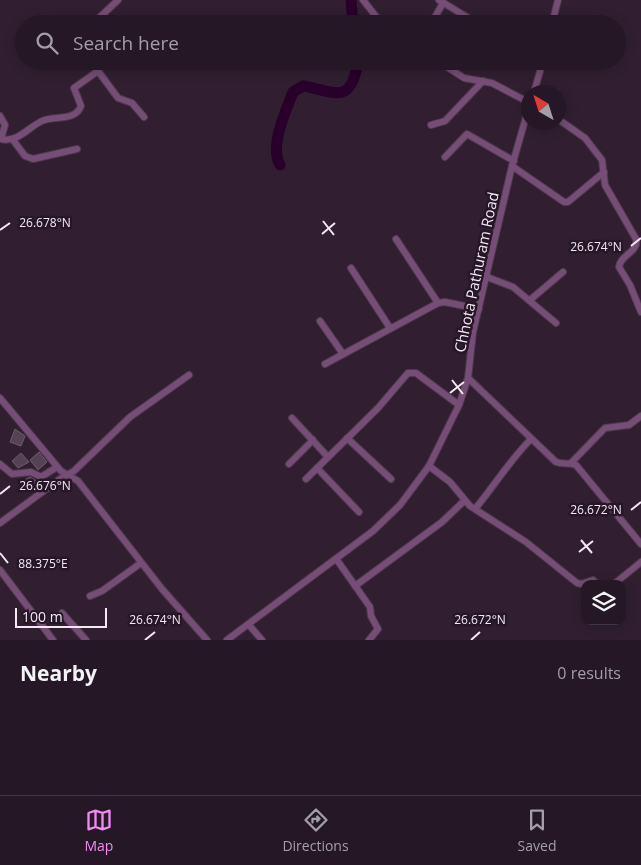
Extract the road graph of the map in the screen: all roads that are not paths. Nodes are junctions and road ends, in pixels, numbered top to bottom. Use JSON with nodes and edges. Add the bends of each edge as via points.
{"nodes":[{"id":1,"x":118,"y":0,"type":"edge"},
{"id":2,"x":364,"y":0,"type":"edge"},
{"id":3,"x":558,"y":0,"type":"edge"},
{"id":4,"x":441,"y":2,"type":"edge"},
{"id":5,"x":102,"y":15,"type":"edge"},
{"id":6,"x":375,"y":15,"type":"edge"},
{"id":7,"x":435,"y":15,"type":"edge"},
{"id":8,"x":463,"y":15,"type":"edge"},
{"id":9,"x":554,"y":15,"type":"edge"},
{"id":10,"x":98,"y":70,"type":"joint"},
{"id":11,"x":452,"y":70,"type":"edge"},
{"id":12,"x":540,"y":70,"type":"edge"},
{"id":13,"x":483,"y":81,"type":"junction"},
{"id":14,"x":536,"y":85,"type":"edge"},
{"id":15,"x":521,"y":98,"type":"edge"},
{"id":16,"x":0,"y":116,"type":"edge"},
{"id":17,"x":144,"y":117,"type":"dead end"},
{"id":18,"x":431,"y":125,"type":"dead end"},
{"id":19,"x":566,"y":125,"type":"edge"},
{"id":20,"x":522,"y":130,"type":"edge"},
{"id":21,"x":0,"y":139,"type":"edge"},
{"id":22,"x":13,"y":140,"type":"junction"},
{"id":23,"x":77,"y":149,"type":"dead end"},
{"id":24,"x":445,"y":157,"type":"dead end"},
{"id":25,"x":513,"y":164,"type":"junction"},
{"id":26,"x":604,"y":172,"type":"junction"},
{"id":27,"x":396,"y":239,"type":"dead end"},
{"id":28,"x":352,"y":268,"type":"dead end"},
{"id":29,"x":563,"y":272,"type":"dead end"},
{"id":30,"x":487,"y":277,"type":"junction"},
{"id":31,"x":530,"y":300,"type":"junction"},
{"id":32,"x":438,"y":303,"type":"junction"},
{"id":33,"x":479,"y":309,"type":"junction"},
{"id":34,"x":641,"y":312,"type":"edge"},
{"id":35,"x":320,"y":322,"type":"dead end"},
{"id":36,"x":556,"y":323,"type":"dead end"},
{"id":37,"x":390,"y":328,"type":"junction"},
{"id":38,"x":343,"y":354,"type":"junction"},
{"id":39,"x":325,"y":364,"type":"dead end"},
{"id":40,"x":189,"y":375,"type":"dead end"},
{"id":41,"x":468,"y":378,"type":"junction"},
{"id":42,"x":1,"y":401,"type":"edge"},
{"id":43,"x":459,"y":405,"type":"junction"},
{"id":44,"x":641,"y":416,"type":"edge"},
{"id":45,"x":292,"y":418,"type":"dead end"},
{"id":46,"x":347,"y":438,"type":"junction"},
{"id":47,"x":531,"y":439,"type":"junction"},
{"id":48,"x":313,"y":440,"type":"junction"},
{"id":49,"x":328,"y":457,"type":"junction"},
{"id":50,"x":571,"y":462,"type":"junction"},
{"id":51,"x":0,"y":464,"type":"edge"},
{"id":52,"x":289,"y":464,"type":"dead end"},
{"id":53,"x":429,"y":466,"type":"junction"},
{"id":54,"x":57,"y":467,"type":"junction"},
{"id":55,"x":317,"y":468,"type":"junction"},
{"id":56,"x":67,"y":475,"type":"junction"},
{"id":57,"x":306,"y":479,"type":"dead end"},
{"id":58,"x":391,"y":479,"type":"dead end"},
{"id":59,"x":464,"y":501,"type":"junction"},
{"id":60,"x":475,"y":509,"type":"junction"},
{"id":61,"x":360,"y":512,"type":"dead end"},
{"id":62,"x":0,"y":523,"type":"edge"},
{"id":63,"x":641,"y":544,"type":"edge"},
{"id":64,"x":337,"y":560,"type":"junction"},
{"id":65,"x":641,"y":562,"type":"edge"},
{"id":66,"x":141,"y":563,"type":"junction"},
{"id":67,"x":0,"y":570,"type":"edge"},
{"id":68,"x":619,"y":580,"type":"edge"},
{"id":69,"x":581,"y":584,"type":"edge"},
{"id":70,"x":355,"y":586,"type":"junction"},
{"id":71,"x":90,"y":596,"type":"dead end"},
{"id":72,"x":62,"y":613,"type":"dead end"},
{"id":73,"x":249,"y":625,"type":"junction"},
{"id":74,"x":53,"y":640,"type":"edge"},
{"id":75,"x":86,"y":640,"type":"edge"},
{"id":76,"x":207,"y":640,"type":"edge"},
{"id":77,"x":229,"y":640,"type":"edge"},
{"id":78,"x":262,"y":640,"type":"edge"},
{"id":79,"x":369,"y":640,"type":"edge"}],
"edges":[{"from":1,"to":5,"type":"street"},
{"from":2,"to":6,"type":"street"},
{"from":3,"to":9,"type":"street"},
{"from":4,"to":7,"type":"street"},
{"from":4,"to":8,"type":"street"},
{"from":10,"to":17,"type":"street","via":[[118,98],[132,103]]},
{"from":10,"to":22,"type":"street","via":[[74,88],[82,106],[77,112],[64,119],[42,121]]},
{"from":11,"to":13,"type":"street","via":[[464,78]]},
{"from":12,"to":14,"type":"street"},
{"from":13,"to":15,"type":"street"},
{"from":13,"to":18,"type":"street","via":[[445,121]]},
{"from":16,"to":21,"type":"street","via":[[5,125]]},
{"from":19,"to":26,"type":"street","via":[[585,138],[602,160]]},
{"from":20,"to":25,"type":"street","name":"Chhota Pathuram Road"},
{"from":21,"to":22,"type":"street"},
{"from":22,"to":23,"type":"street","via":[[25,156],[33,159]]},
{"from":24,"to":25,"type":"street","via":[[467,134]]},
{"from":25,"to":26,"type":"street","via":[[564,202]]},
{"from":25,"to":30,"type":"street","name":"Chhota Pathuram Road"},
{"from":26,"to":34,"type":"street","via":[[605,185],[636,239],[635,248],[618,267]]},
{"from":27,"to":32,"type":"street"},
{"from":28,"to":37,"type":"street"},
{"from":29,"to":31,"type":"street"},
{"from":30,"to":31,"type":"street","via":[[506,283]]},
{"from":30,"to":33,"type":"street","name":"Chhota Pathuram Road"},
{"from":31,"to":36,"type":"street"},
{"from":32,"to":33,"type":"street"},
{"from":32,"to":37,"type":"street"},
{"from":33,"to":41,"type":"street","name":"Chhota Pathuram Road"},
{"from":35,"to":38,"type":"street"},
{"from":37,"to":38,"type":"street"},
{"from":38,"to":39,"type":"street"},
{"from":40,"to":56,"type":"street","via":[[130,417],[74,472]]},
{"from":41,"to":43,"type":"street","name":"Chhota Pathuram Road"},
{"from":41,"to":47,"type":"street"},
{"from":42,"to":54,"type":"street"},
{"from":43,"to":46,"type":"street","via":[[411,372]]},
{"from":43,"to":53,"type":"street","name":"Chhota Pathuram Road"},
{"from":44,"to":50,"type":"street","via":[[629,425],[605,428]]},
{"from":45,"to":48,"type":"street"},
{"from":46,"to":49,"type":"street"},
{"from":46,"to":58,"type":"street"},
{"from":47,"to":50,"type":"street","via":[[556,462]]},
{"from":47,"to":60,"type":"street"},
{"from":48,"to":49,"type":"street"},
{"from":48,"to":52,"type":"street"},
{"from":49,"to":55,"type":"street"},
{"from":50,"to":63,"type":"street"},
{"from":51,"to":54,"type":"street","via":[[12,474],[31,472],[41,477]]},
{"from":53,"to":59,"type":"street","via":[[450,482]]},
{"from":53,"to":64,"type":"street","name":"Chhota Pathuram Road","via":[[388,518]]},
{"from":54,"to":56,"type":"street"},
{"from":55,"to":57,"type":"street"},
{"from":55,"to":61,"type":"street"},
{"from":56,"to":62,"type":"street"},
{"from":56,"to":66,"type":"street","via":[[78,480]]},
{"from":59,"to":60,"type":"street"},
{"from":59,"to":70,"type":"street","via":[[442,522]]},
{"from":60,"to":69,"type":"street","via":[[526,542]]},
{"from":64,"to":70,"type":"street"},
{"from":64,"to":73,"type":"street","name":"Chhota Pathuram Road"},
{"from":65,"to":68,"type":"street"},
{"from":66,"to":71,"type":"street"},
{"from":66,"to":76,"type":"street"},
{"from":67,"to":74,"type":"street"},
{"from":70,"to":79,"type":"street","via":[[370,607],[378,629]]},
{"from":72,"to":75,"type":"street"},
{"from":73,"to":77,"type":"street","name":"Chhota Pathuram Road"},
{"from":73,"to":78,"type":"street"}]}
